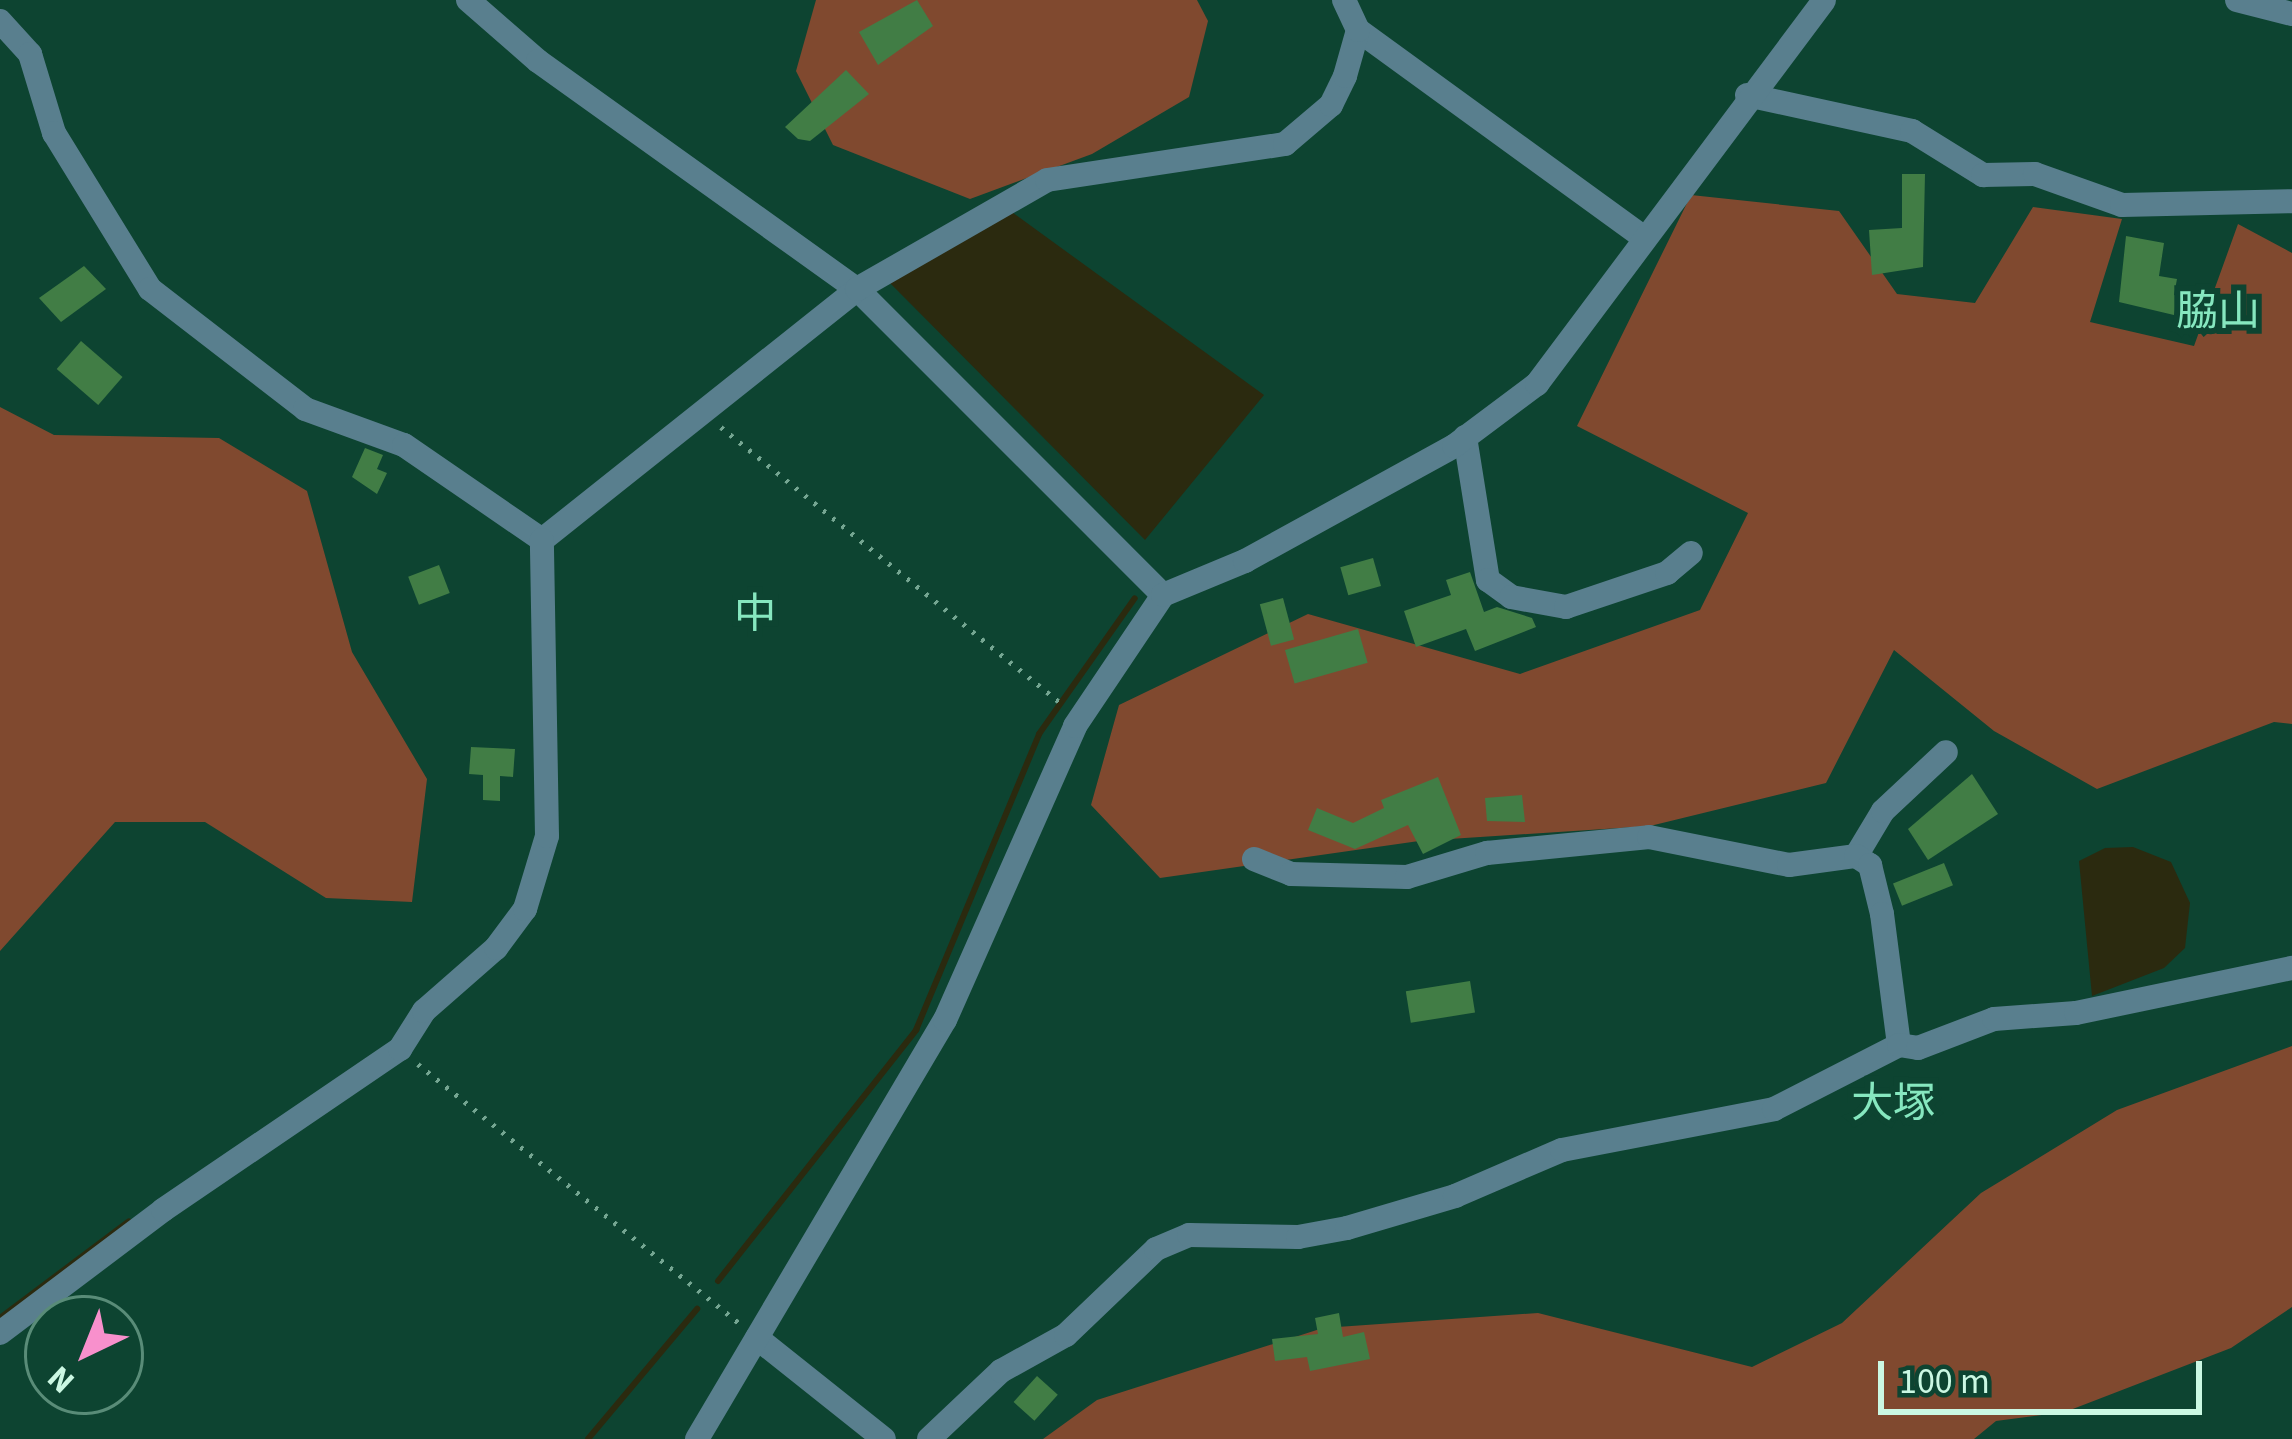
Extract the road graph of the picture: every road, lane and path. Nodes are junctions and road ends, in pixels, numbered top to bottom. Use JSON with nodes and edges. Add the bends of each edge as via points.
{"nodes":[{"id":1,"x":468,"y":0,"type":"edge"},
{"id":2,"x":1344,"y":0,"type":"edge"},
{"id":3,"x":1824,"y":0,"type":"edge"},
{"id":4,"x":2236,"y":0,"type":"edge"},
{"id":5,"x":2292,"y":14,"type":"edge"},
{"id":6,"x":0,"y":21,"type":"edge"},
{"id":7,"x":1358,"y":30,"type":"junction"},
{"id":8,"x":1747,"y":95,"type":"junction"},
{"id":9,"x":2292,"y":202,"type":"edge"},
{"id":10,"x":1642,"y":236,"type":"junction"},
{"id":11,"x":857,"y":290,"type":"junction"},
{"id":12,"x":703,"y":412,"type":"junction"},
{"id":13,"x":1465,"y":437,"type":"junction"},
{"id":14,"x":542,"y":540,"type":"junction"},
{"id":15,"x":1690,"y":553,"type":"dead end"},
{"id":16,"x":1163,"y":595,"type":"junction"},
{"id":17,"x":1053,"y":696,"type":"dead end"},
{"id":18,"x":1946,"y":752,"type":"dead end"},
{"id":19,"x":1856,"y":856,"type":"junction"},
{"id":20,"x":1254,"y":860,"type":"dead end"},
{"id":21,"x":2292,"y":968,"type":"edge"},
{"id":22,"x":1899,"y":1046,"type":"junction"},
{"id":23,"x":400,"y":1049,"type":"junction"},
{"id":24,"x":0,"y":1333,"type":"edge"},
{"id":25,"x":757,"y":1338,"type":"junction"},
{"id":26,"x":698,"y":1439,"type":"edge"},
{"id":27,"x":884,"y":1439,"type":"edge"},
{"id":28,"x":929,"y":1439,"type":"edge"}],
"edges":[{"from":1,"to":11,"type":"street","via":[[538,61]]},
{"from":2,"to":7,"type":"street"},
{"from":3,"to":8,"type":"street"},
{"from":4,"to":5,"type":"street"},
{"from":6,"to":14,"type":"street","via":[[30,54],[54,133],[150,289],[304,410],[404,445]]},
{"from":7,"to":10,"type":"street"},
{"from":7,"to":11,"type":"street","via":[[1330,105],[1286,144],[1047,180]]},
{"from":8,"to":9,"type":"street","via":[[1912,131],[1983,175],[2035,174],[2122,205]]},
{"from":8,"to":10,"type":"street"},
{"from":10,"to":13,"type":"street","via":[[1589,322],[1537,383]]},
{"from":11,"to":12,"type":"street"},
{"from":11,"to":16,"type":"street"},
{"from":12,"to":14,"type":"street"},
{"from":12,"to":17,"type":"path"},
{"from":13,"to":15,"type":"street","via":[[1488,580],[1511,597],[1566,607],[1667,573]]},
{"from":13,"to":16,"type":"street","via":[[1245,561]]},
{"from":14,"to":23,"type":"street","via":[[547,836],[525,909],[496,948],[424,1011]]},
{"from":16,"to":25,"type":"street","via":[[1075,725],[945,1020]]},
{"from":18,"to":19,"type":"street","via":[[1883,811]]},
{"from":19,"to":20,"type":"street","via":[[1789,865],[1649,837],[1487,853],[1407,877],[1291,874]]},
{"from":19,"to":22,"type":"street","via":[[1870,865],[1882,914]]},
{"from":21,"to":22,"type":"street","via":[[2076,1013],[1994,1019],[1918,1048]]},
{"from":22,"to":28,"type":"street","via":[[1774,1109],[1562,1150],[1401,1214],[1298,1237],[1189,1235],[1156,1249],[1066,1335],[1001,1371]]},
{"from":23,"to":24,"type":"street"},
{"from":23,"to":25,"type":"path"},
{"from":25,"to":26,"type":"street"},
{"from":25,"to":27,"type":"street"}]}
